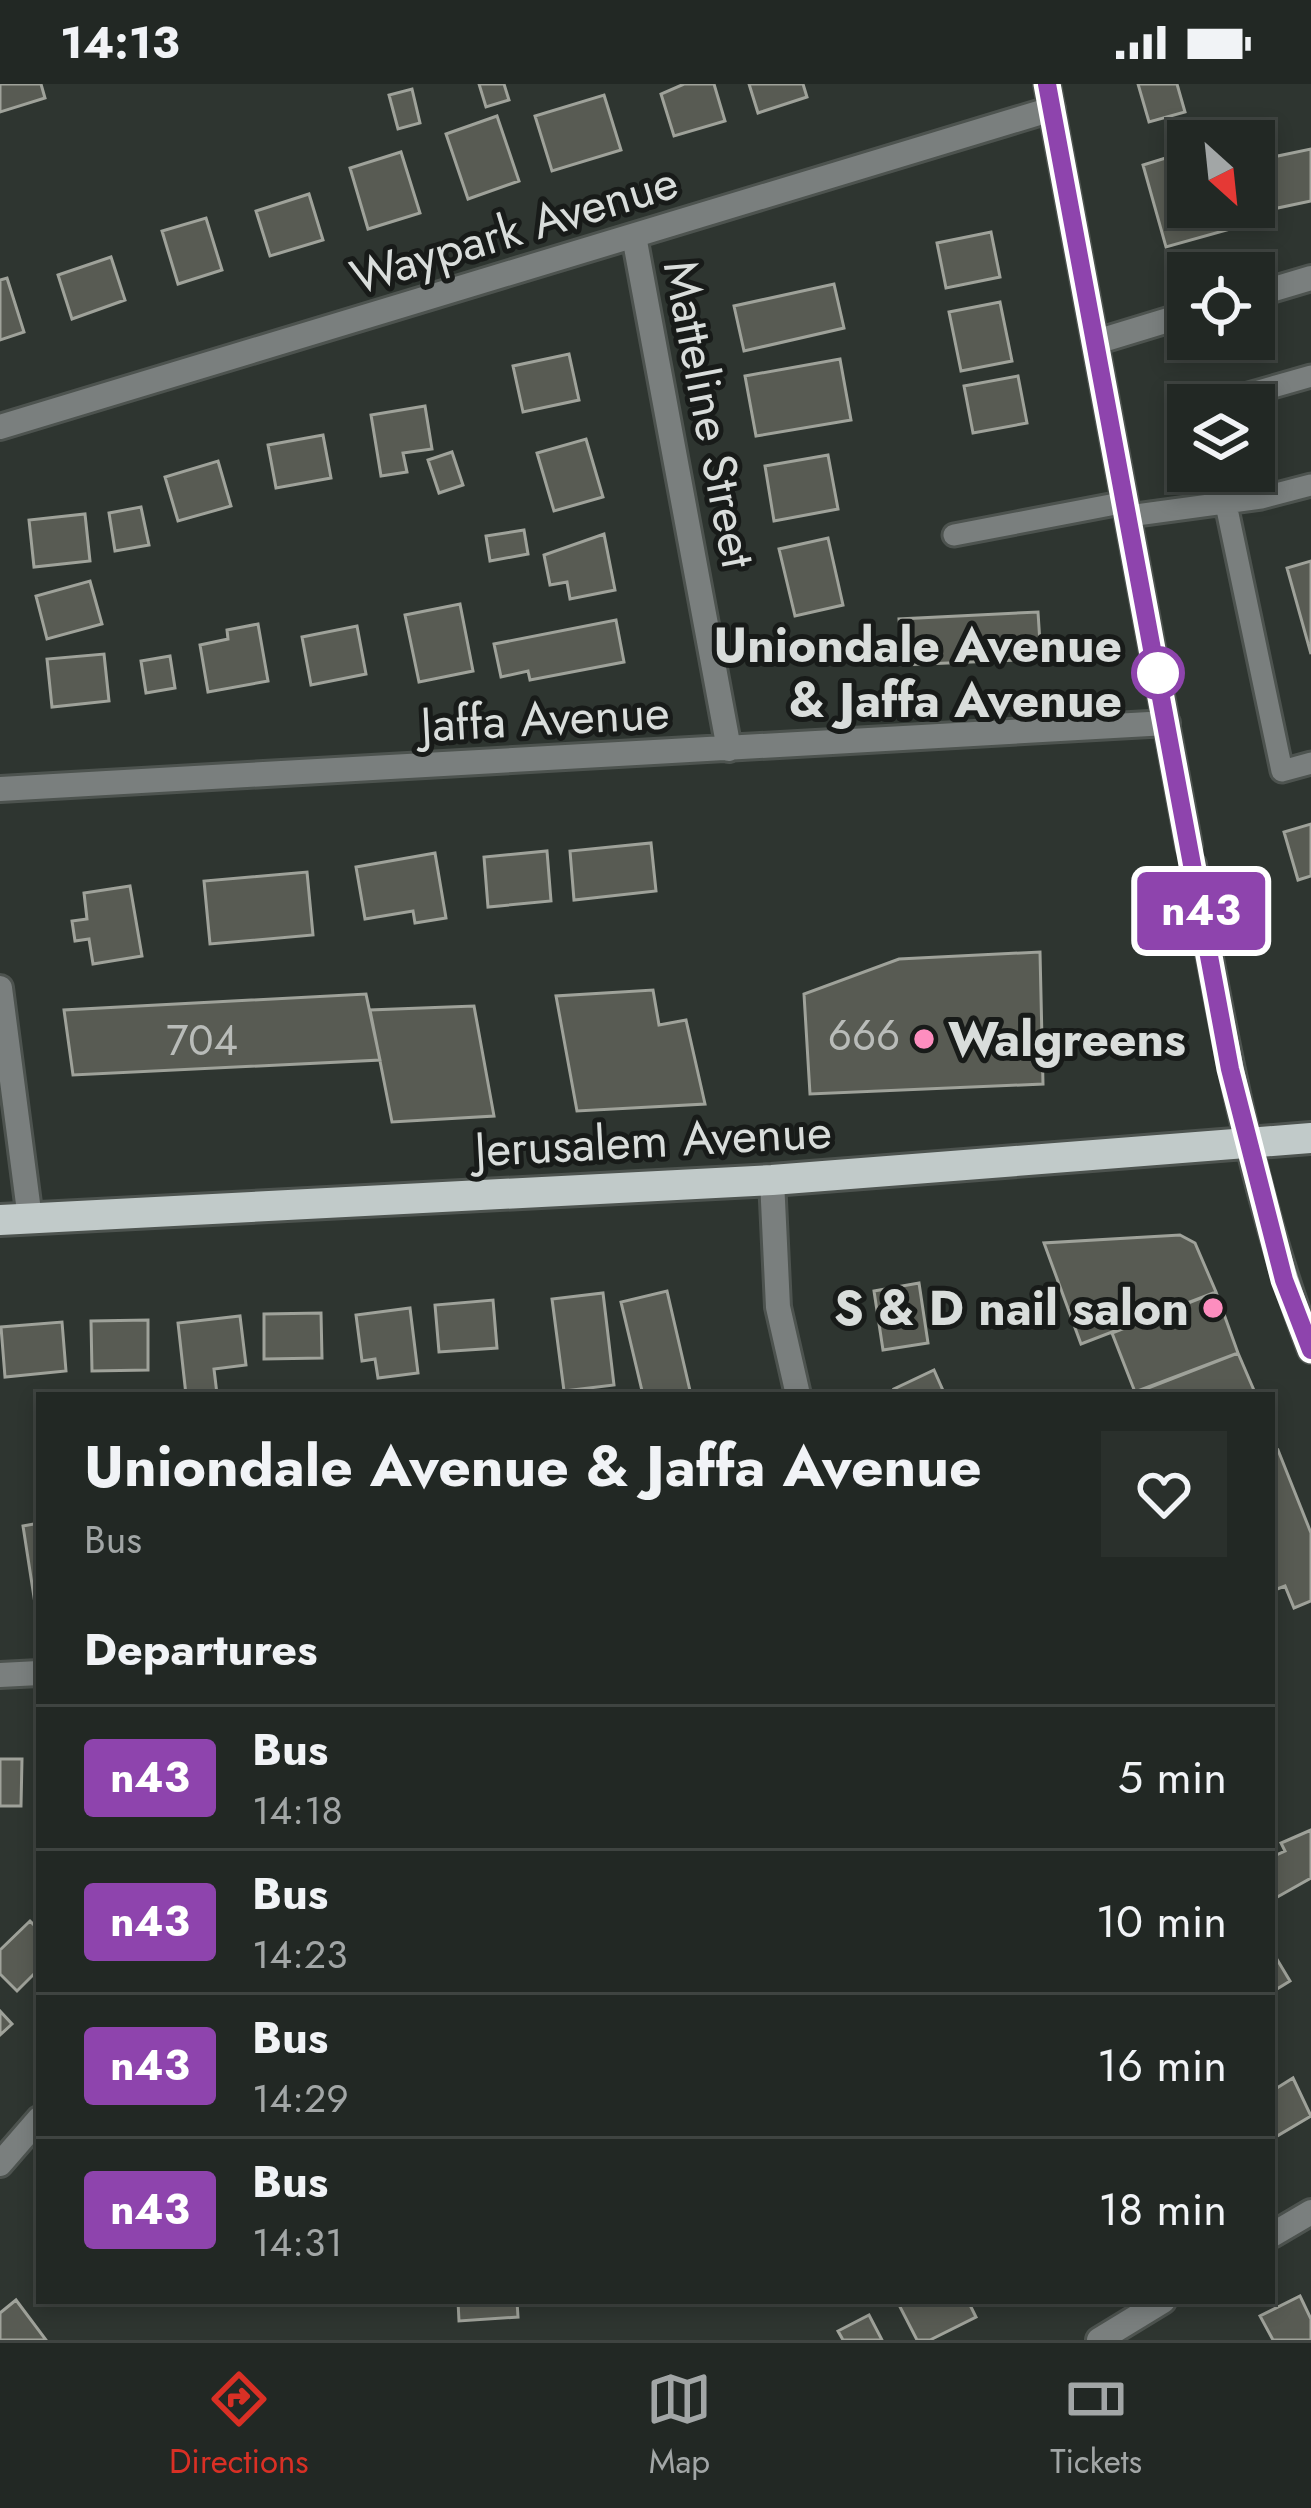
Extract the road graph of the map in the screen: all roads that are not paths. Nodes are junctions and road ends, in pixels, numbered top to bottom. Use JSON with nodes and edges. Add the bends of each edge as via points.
{"nodes":[{"id":1,"x":1050,"y":97,"type":"edge"},
{"id":2,"x":634,"y":236,"type":"junction"},
{"id":3,"x":1311,"y":278,"type":"edge"},
{"id":4,"x":1275,"y":289,"type":"edge"},
{"id":5,"x":1167,"y":320,"type":"edge"},
{"id":6,"x":1096,"y":342,"type":"junction"},
{"id":7,"x":1311,"y":376,"type":"edge"},
{"id":8,"x":1275,"y":386,"type":"edge"},
{"id":9,"x":0,"y":428,"type":"edge"},
{"id":10,"x":1311,"y":485,"type":"edge"},
{"id":11,"x":1225,"y":492,"type":"edge"},
{"id":12,"x":1227,"y":502,"type":"junction"},
{"id":13,"x":1127,"y":509,"type":"junction"},
{"id":14,"x":954,"y":535,"type":"dead end"},
{"id":15,"x":1167,"y":723,"type":"junction"},
{"id":16,"x":729,"y":749,"type":"junction"},
{"id":17,"x":1311,"y":763,"type":"edge"},
{"id":18,"x":0,"y":790,"type":"edge"},
{"id":19,"x":0,"y":988,"type":"edge"},
{"id":20,"x":1311,"y":1138,"type":"edge"},
{"id":21,"x":1252,"y":1145,"type":"junction"},
{"id":22,"x":772,"y":1180,"type":"junction"},
{"id":23,"x":15,"y":1219,"type":"edge"},
{"id":24,"x":1301,"y":1291,"type":"edge"},
{"id":25,"x":1311,"y":1350,"type":"edge"},
{"id":26,"x":796,"y":1392,"type":"edge"},
{"id":27,"x":36,"y":1673,"type":"edge"},
{"id":28,"x":0,"y":1675,"type":"edge"},
{"id":29,"x":36,"y":2122,"type":"edge"},
{"id":30,"x":0,"y":2164,"type":"edge"},
{"id":31,"x":1311,"y":2212,"type":"edge"},
{"id":32,"x":1275,"y":2233,"type":"edge"},
{"id":33,"x":1158,"y":2304,"type":"edge"},
{"id":34,"x":1099,"y":2340,"type":"edge"}],
"edges":[{"from":1,"to":2,"type":"street","name":"Waypark Avenue"},
{"from":1,"to":6,"type":"main road"},
{"from":2,"to":9,"type":"street","name":"Waypark Avenue"},
{"from":2,"to":16,"type":"street","name":"Matteline Street"},
{"from":3,"to":4,"type":"street"},
{"from":5,"to":6,"type":"street"},
{"from":6,"to":13,"type":"main road"},
{"from":7,"to":8,"type":"lane"},
{"from":10,"to":12,"type":"lane"},
{"from":11,"to":12,"type":"lane"},
{"from":12,"to":13,"type":"lane"},
{"from":12,"to":17,"type":"lane","via":[[1282,771]]},
{"from":13,"to":14,"type":"lane"},
{"from":13,"to":15,"type":"main road"},
{"from":15,"to":16,"type":"street","name":"Jaffa Avenue"},
{"from":15,"to":21,"type":"main road","via":[[1230,1069]]},
{"from":16,"to":18,"type":"street","name":"Jaffa Avenue"},
{"from":19,"to":23,"type":"street"},
{"from":20,"to":21,"type":"main road","name":"Jerusalem Avenue"},
{"from":21,"to":22,"type":"main road","name":"Jerusalem Avenue"},
{"from":21,"to":24,"type":"main road"},
{"from":22,"to":23,"type":"main road","name":"Jerusalem Avenue"},
{"from":22,"to":26,"type":"street","via":[[778,1307]]},
{"from":24,"to":25,"type":"main road"},
{"from":27,"to":28,"type":"street"},
{"from":29,"to":30,"type":"street"},
{"from":31,"to":32,"type":"street"},
{"from":33,"to":34,"type":"street"}]}
